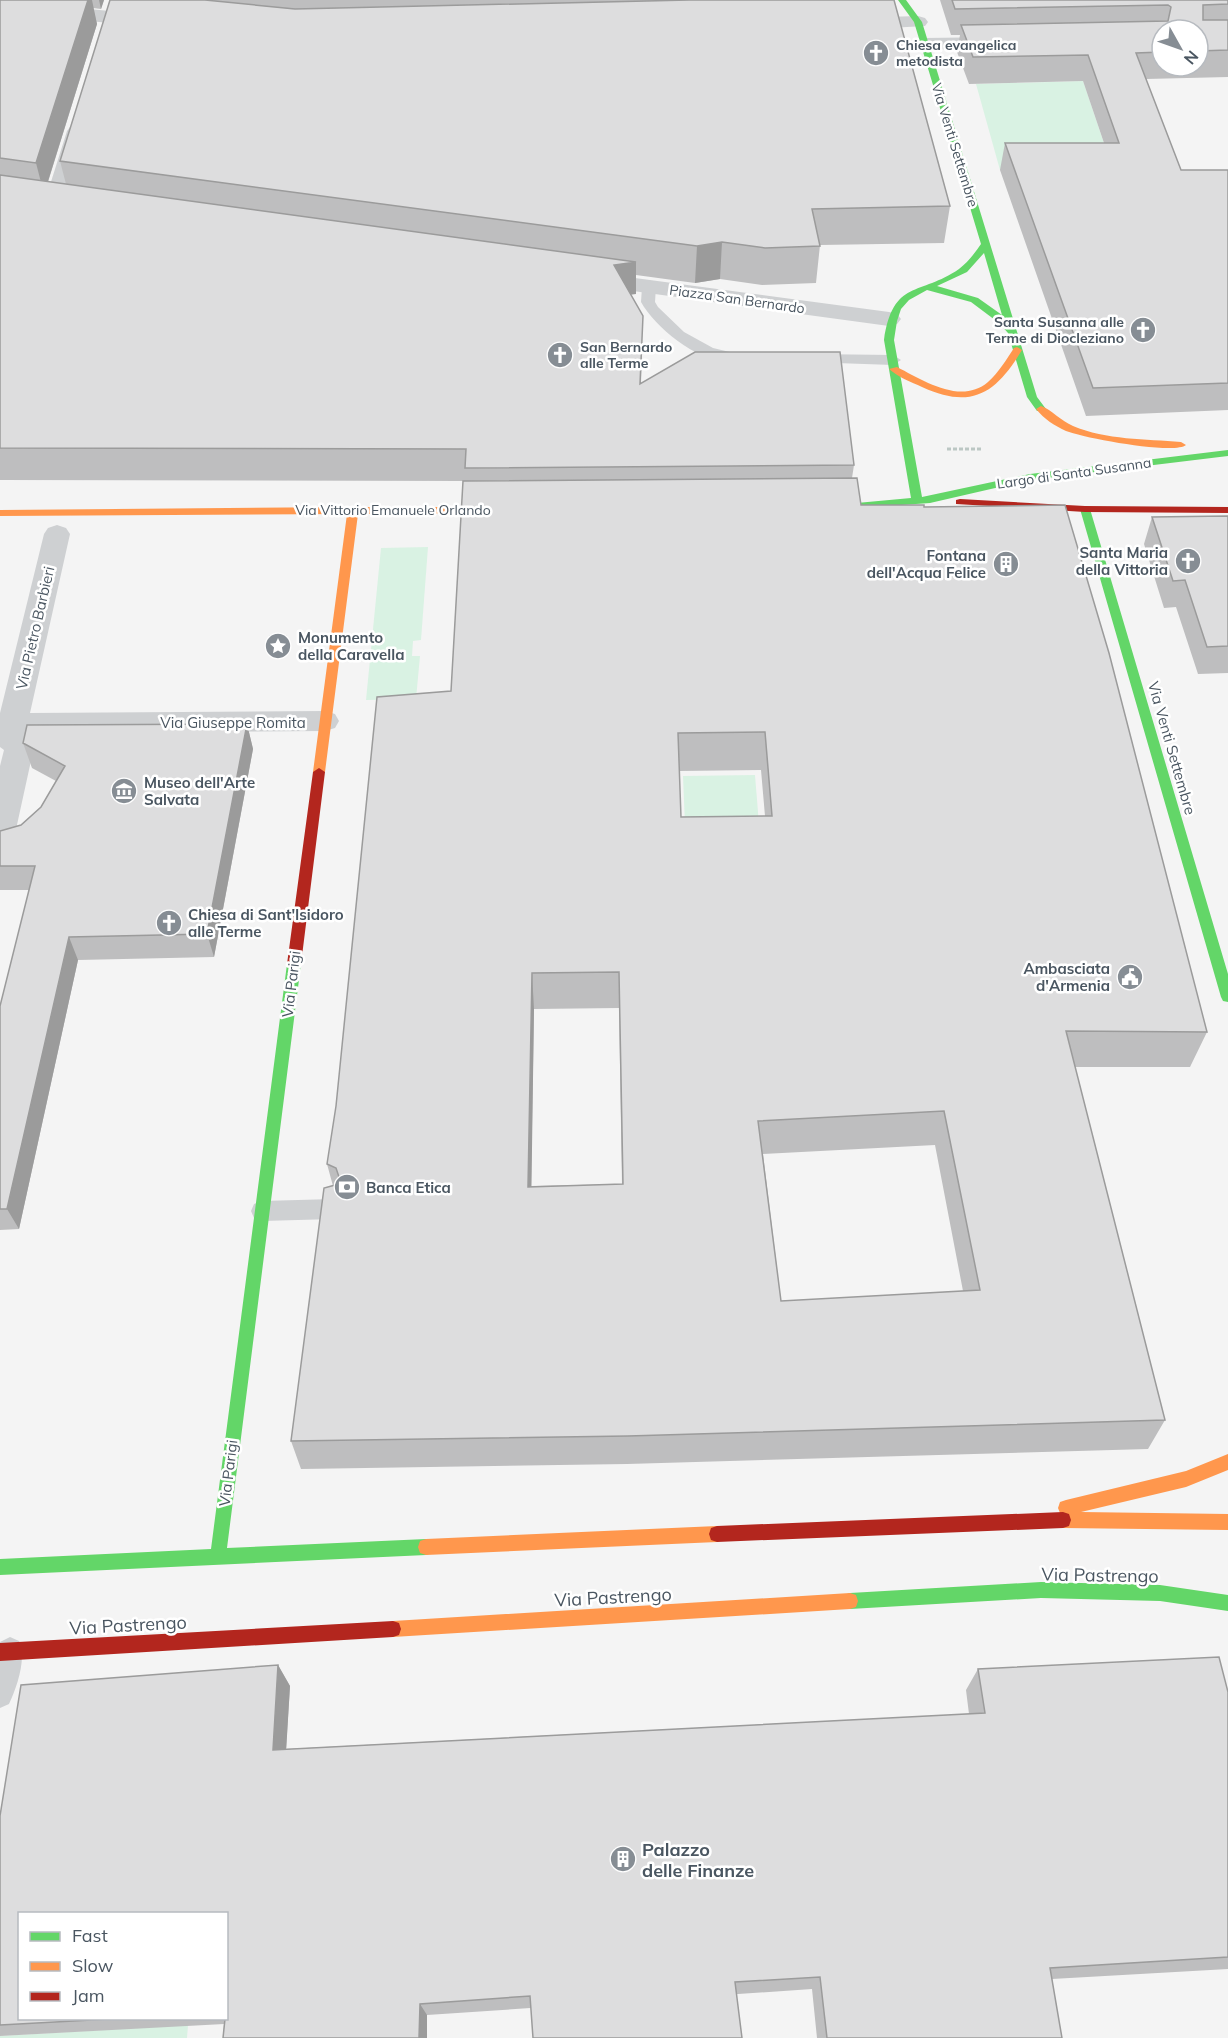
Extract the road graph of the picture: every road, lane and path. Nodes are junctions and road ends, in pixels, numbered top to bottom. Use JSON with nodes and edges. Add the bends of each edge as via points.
{"nodes":[{"id":1,"x":902,"y":0,"type":"edge"},
{"id":2,"x":917,"y":0,"type":"edge"},
{"id":3,"x":0,"y":6,"type":"edge"},
{"id":4,"x":114,"y":8,"type":"edge"},
{"id":5,"x":918,"y":22,"type":"junction"},
{"id":6,"x":169,"y":23,"type":"edge"},
{"id":7,"x":836,"y":24,"type":"edge"},
{"id":8,"x":104,"y":39,"type":"edge"},
{"id":9,"x":1019,"y":42,"type":"edge"},
{"id":10,"x":924,"y":44,"type":"junction"},
{"id":11,"x":81,"y":116,"type":"edge"},
{"id":12,"x":78,"y":208,"type":"edge"},
{"id":13,"x":985,"y":245,"type":"junction"},
{"id":14,"x":567,"y":276,"type":"edge"},
{"id":15,"x":649,"y":287,"type":"junction"},
{"id":16,"x":927,"y":287,"type":"junction"},
{"id":17,"x":889,"y":319,"type":"junction"},
{"id":18,"x":1014,"y":335,"type":"junction"},
{"id":19,"x":1017,"y":350,"type":"junction"},
{"id":20,"x":745,"y":357,"type":"edge"},
{"id":21,"x":799,"y":358,"type":"edge"},
{"id":22,"x":893,"y":365,"type":"junction"},
{"id":23,"x":1228,"y":452,"type":"edge"},
{"id":24,"x":924,"y":501,"type":"junction"},
{"id":25,"x":823,"y":508,"type":"edge"},
{"id":26,"x":1085,"y":509,"type":"junction"},
{"id":27,"x":353,"y":510,"type":"junction"},
{"id":28,"x":521,"y":510,"type":"edge"},
{"id":29,"x":1228,"y":510,"type":"edge"},
{"id":30,"x":0,"y":513,"type":"edge"},
{"id":31,"x":57,"y":534,"type":"dead end"},
{"id":32,"x":325,"y":721,"type":"junction"},
{"id":33,"x":6,"y":723,"type":"edge"},
{"id":34,"x":0,"y":834,"type":"edge"},
{"id":35,"x":1228,"y":997,"type":"edge"},
{"id":36,"x":334,"y":1209,"type":"edge"},
{"id":37,"x":262,"y":1211,"type":"junction"},
{"id":38,"x":1228,"y":1462,"type":"edge"},
{"id":39,"x":1021,"y":1520,"type":"junction"},
{"id":40,"x":1228,"y":1522,"type":"edge"},
{"id":41,"x":218,"y":1557,"type":"junction"},
{"id":42,"x":0,"y":1567,"type":"edge"},
{"id":43,"x":1228,"y":1603,"type":"edge"},
{"id":44,"x":5,"y":1651,"type":"edge"},
{"id":45,"x":0,"y":1695,"type":"edge"}],
"edges":[{"from":1,"to":5,"type":"main road"},
{"from":2,"to":5,"type":"main road"},
{"from":3,"to":4,"type":"street"},
{"from":4,"to":6,"type":"street"},
{"from":4,"to":8,"type":"street"},
{"from":5,"to":7,"type":"street"},
{"from":5,"to":10,"type":"main road"},
{"from":9,"to":10,"type":"street"},
{"from":10,"to":13,"type":"main road","name":"Via Venti Settembre"},
{"from":11,"to":12,"type":"street","via":[[44,203]]},
{"from":13,"to":16,"type":"main road","via":[[966,269]]},
{"from":13,"to":18,"type":"main road"},
{"from":14,"to":15,"type":"street"},
{"from":15,"to":17,"type":"street","name":"Piazza San Bernardo"},
{"from":15,"to":20,"type":"lane","name":"Piazza San Bernardo","via":[[648,302],[652,309],[687,343],[716,354]]},
{"from":16,"to":17,"type":"main road","via":[[903,299]]},
{"from":16,"to":18,"type":"main road","via":[[984,303]]},
{"from":17,"to":22,"type":"main road"},
{"from":18,"to":19,"type":"main road"},
{"from":19,"to":22,"type":"main road","via":[[1010,369],[999,382],[975,395],[938,390]]},
{"from":19,"to":23,"type":"main road","name":"Largo di Santa Susanna","via":[[1032,397],[1044,415],[1064,427],[1085,434]]},
{"from":21,"to":22,"type":"lane"},
{"from":22,"to":24,"type":"main road","via":[[906,441]]},
{"from":23,"to":24,"type":"main road","name":"Largo di Santa Susanna","via":[[1030,477]]},
{"from":24,"to":25,"type":"main road"},
{"from":24,"to":26,"type":"main road","name":"Largo di Santa Susanna"},
{"from":26,"to":29,"type":"main road","name":"Largo di Santa Susanna"},
{"from":26,"to":35,"type":"main road","name":"Via Venti Settembre"},
{"from":27,"to":28,"type":"main road","name":"Via Vittorio Emanuele Orlando"},
{"from":27,"to":30,"type":"main road","name":"Via Vittorio Emanuele Orlando"},
{"from":27,"to":32,"type":"main road","name":"Via Giuseppe Romita","via":[[345,530]]},
{"from":31,"to":33,"type":"street","name":"Via Pietro Barbieri"},
{"from":32,"to":33,"type":"street","name":"Via Giuseppe Romita"},
{"from":32,"to":37,"type":"main road","name":"Via Parigi"},
{"from":33,"to":34,"type":"street","via":[[9,740],[19,747]]},
{"from":36,"to":37,"type":"lane"},
{"from":37,"to":41,"type":"main road","name":"Via Parigi"},
{"from":38,"to":39,"type":"main road","via":[[1186,1479]]},
{"from":39,"to":40,"type":"main road"},
{"from":39,"to":41,"type":"main road"},
{"from":41,"to":42,"type":"main road"},
{"from":43,"to":44,"type":"main road","name":"Via Pastrengo","via":[[1160,1593],[1041,1590]]},
{"from":44,"to":45,"type":"lane"}]}
